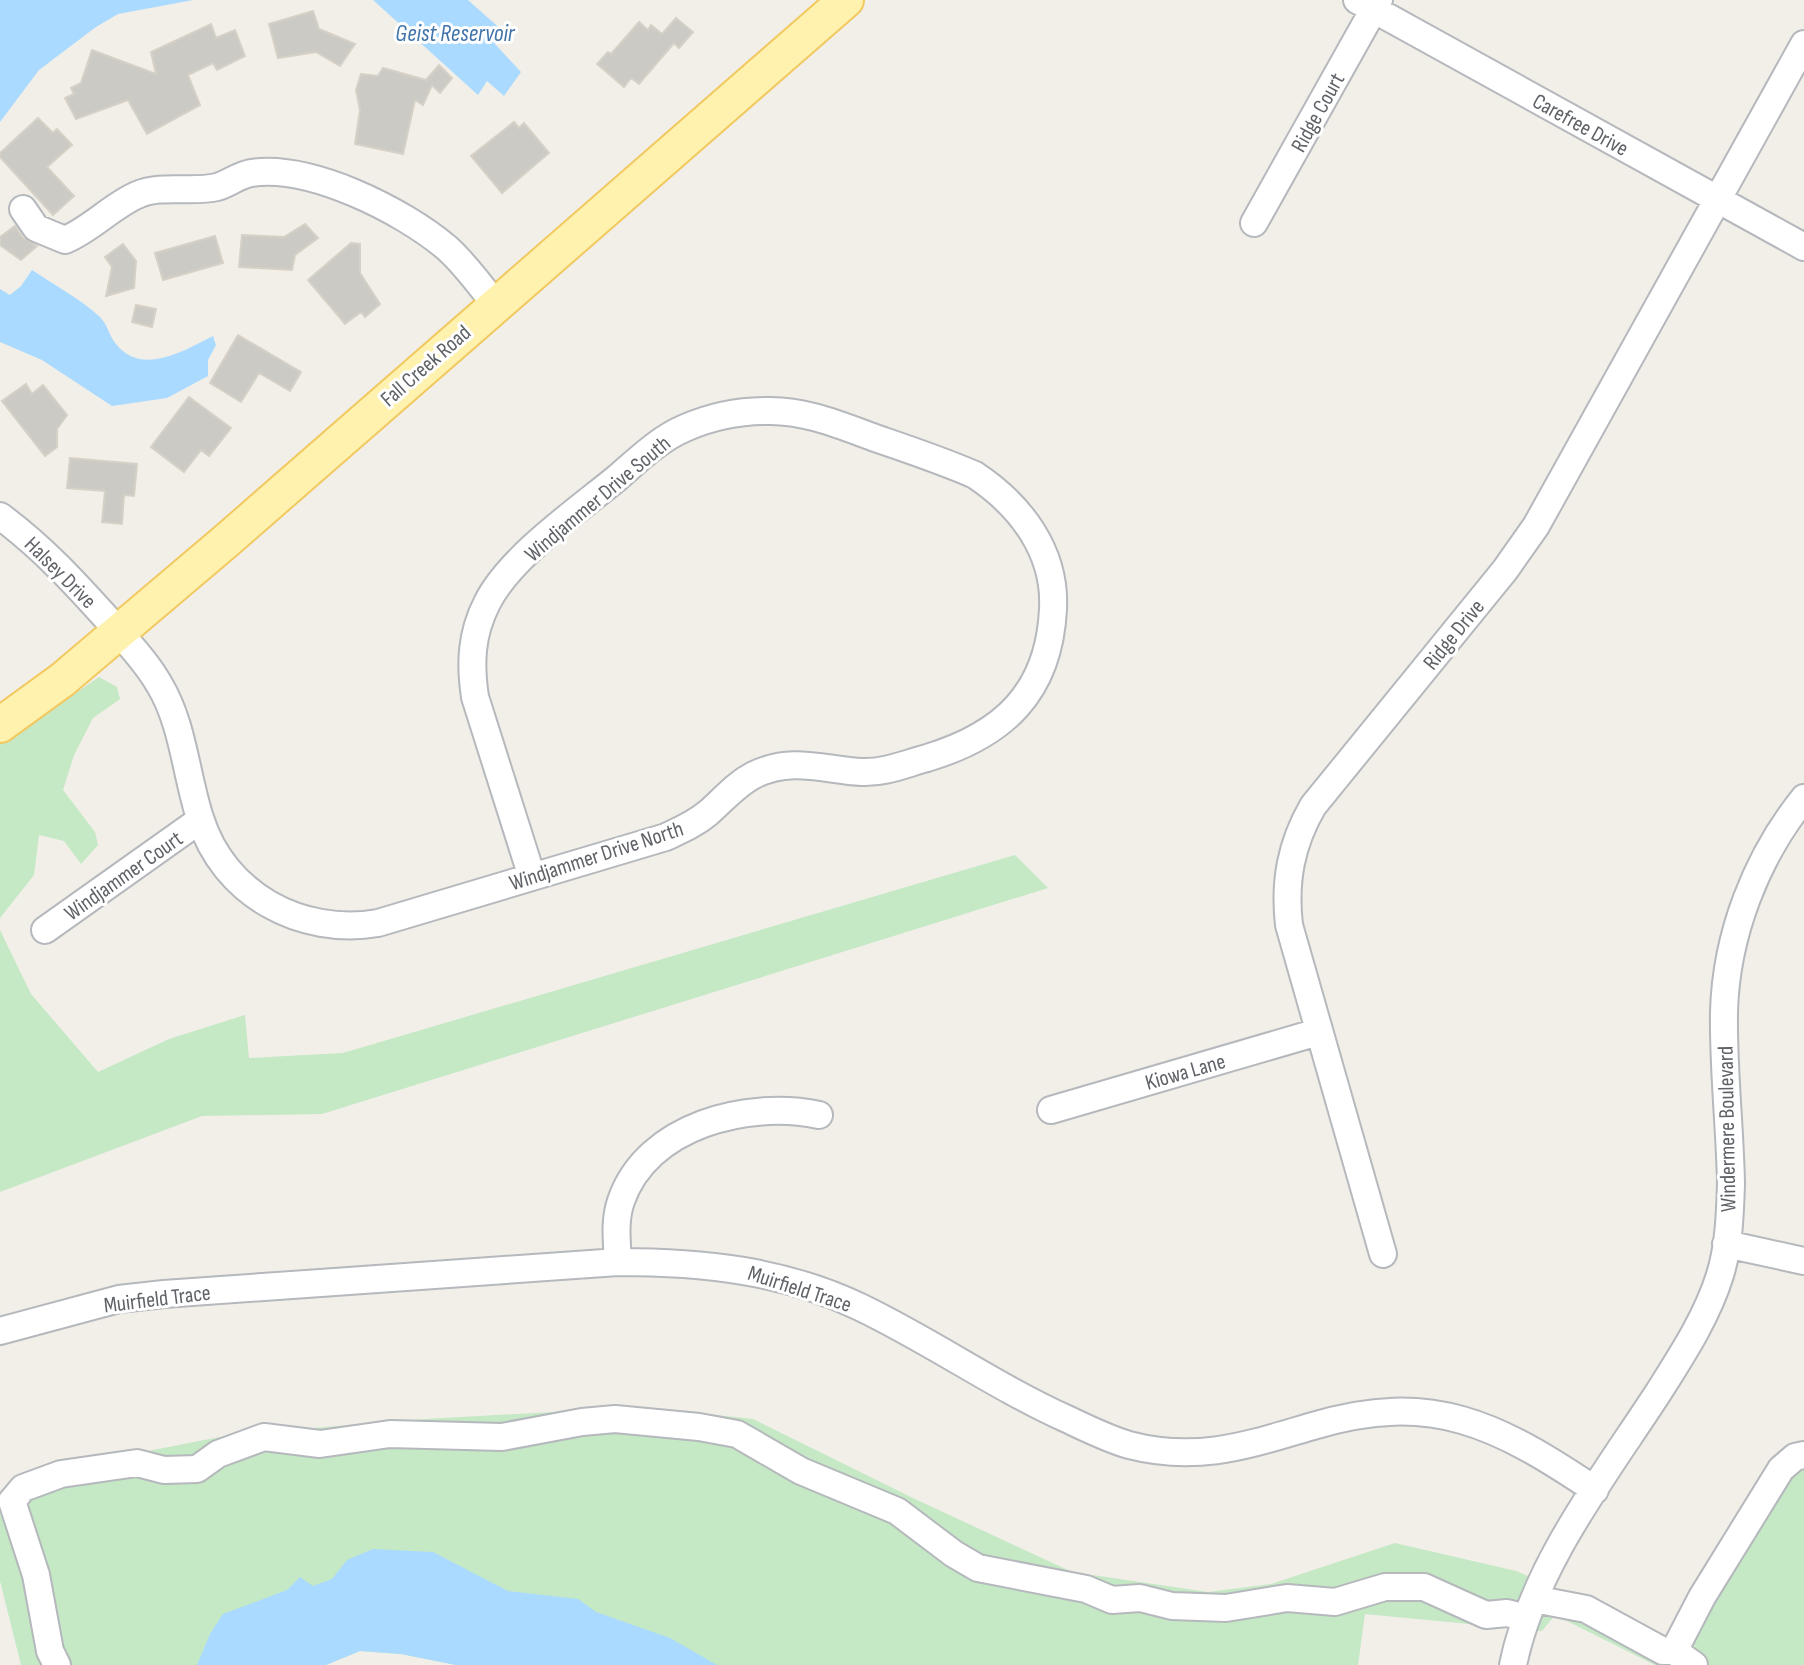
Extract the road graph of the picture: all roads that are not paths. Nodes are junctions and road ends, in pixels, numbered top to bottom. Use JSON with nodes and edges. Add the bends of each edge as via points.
{"nodes":[{"id":1,"x":846,"y":0,"type":"edge"},
{"id":2,"x":1370,"y":3,"type":"edge"},
{"id":3,"x":1804,"y":44,"type":"edge"},
{"id":4,"x":1717,"y":199,"type":"junction"},
{"id":5,"x":23,"y":209,"type":"dead end"},
{"id":6,"x":1254,"y":223,"type":"dead end"},
{"id":7,"x":1804,"y":247,"type":"edge"},
{"id":8,"x":495,"y":304,"type":"junction"},
{"id":9,"x":995,"y":488,"type":"joint"},
{"id":10,"x":0,"y":516,"type":"edge"},
{"id":11,"x":118,"y":632,"type":"junction"},
{"id":12,"x":0,"y":725,"type":"edge"},
{"id":13,"x":1804,"y":798,"type":"edge"},
{"id":14,"x":200,"y":820,"type":"junction"},
{"id":15,"x":532,"y":877,"type":"junction"},
{"id":16,"x":45,"y":930,"type":"dead end"},
{"id":17,"x":1318,"y":1032,"type":"junction"},
{"id":18,"x":1051,"y":1110,"type":"dead end"},
{"id":19,"x":819,"y":1115,"type":"dead end"},
{"id":20,"x":1726,"y":1244,"type":"junction"},
{"id":21,"x":1383,"y":1254,"type":"dead end"},
{"id":22,"x":1804,"y":1261,"type":"edge"},
{"id":23,"x":618,"y":1262,"type":"junction"},
{"id":24,"x":0,"y":1331,"type":"edge"},
{"id":25,"x":1804,"y":1455,"type":"edge"},
{"id":26,"x":1595,"y":1490,"type":"junction"},
{"id":27,"x":1530,"y":1608,"type":"junction"},
{"id":28,"x":1684,"y":1658,"type":"edge"},
{"id":29,"x":57,"y":1665,"type":"edge"},
{"id":30,"x":1513,"y":1665,"type":"edge"}],
"edges":[{"from":1,"to":8,"type":"main road","name":"Fall Creek Road"},
{"from":2,"to":4,"type":"street","name":"Carefree Drive"},
{"from":2,"to":6,"type":"street","name":"Ridge Court"},
{"from":3,"to":4,"type":"street","name":"Ridge Drive"},
{"from":4,"to":7,"type":"street","name":"Carefree Drive"},
{"from":4,"to":17,"type":"street","name":"Ridge Drive","via":[[1536,526],[1304,822],[1290,860],[1286,903]]},
{"from":5,"to":8,"type":"street","via":[[36,228],[65,240],[150,191],[216,187],[250,173],[305,175],[402,217],[448,249]]},
{"from":8,"to":11,"type":"main road","name":"Fall Creek Road"},
{"from":9,"to":15,"type":"street","name":"Windjammer Drive North","via":[[1035,535],[1054,596],[1044,663],[1002,723],[949,751],[892,769],[861,772],[802,764],[763,772],[666,837]]},
{"from":9,"to":15,"type":"street","name":"Windjammer Drive South","via":[[953,466],[823,420],[766,411],[732,414],[682,429],[576,511],[506,574],[488,601],[472,643],[475,697]]},
{"from":10,"to":11,"type":"street","name":"Halsey Drive","via":[[56,562]]},
{"from":11,"to":12,"type":"main road","name":"Fall Creek Road"},
{"from":11,"to":14,"type":"street","name":"Windjammer Drive North","via":[[142,659],[170,706]]},
{"from":13,"to":20,"type":"street","name":"Windermere Boulevard","via":[[1772,843],[1734,934],[1724,1009],[1731,1184]]},
{"from":14,"to":15,"type":"street","name":"Windjammer Drive North","via":[[244,887],[258,900],[309,922],[378,923]]},
{"from":14,"to":16,"type":"street","name":"Windjammer Court"},
{"from":17,"to":18,"type":"street","name":"Kiowa Lane"},
{"from":17,"to":21,"type":"street","name":"Ridge Drive"},
{"from":19,"to":23,"type":"street","via":[[760,1109],[681,1133],[655,1151],[621,1200]]},
{"from":20,"to":22,"type":"street"},
{"from":20,"to":26,"type":"street","name":"Windermere Boulevard","via":[[1720,1274],[1690,1344]]},
{"from":23,"to":24,"type":"street","name":"Muirfield Trace","via":[[119,1299]]},
{"from":23,"to":26,"type":"street","name":"Muirfield Trace","via":[[729,1267],[822,1291],[1035,1405],[1129,1445],[1216,1451],[1361,1415],[1391,1410],[1425,1413],[1499,1432]]},
{"from":25,"to":28,"type":"street","via":[[1781,1469],[1702,1597]]},
{"from":26,"to":27,"type":"street","name":"Windermere Boulevard"},
{"from":27,"to":28,"type":"street","via":[[1586,1609]]},
{"from":27,"to":29,"type":"street","via":[[1486,1615],[1424,1587],[1385,1587],[1335,1602],[1287,1598],[1226,1608],[1112,1600],[1086,1589],[978,1568],[897,1511],[801,1471],[737,1434],[615,1419],[502,1437],[390,1434],[320,1444],[264,1437],[218,1454],[197,1469],[164,1470],[137,1463],[61,1474],[23,1488],[12,1501]]},
{"from":27,"to":30,"type":"street","name":"Windermere Boulevard"}]}
